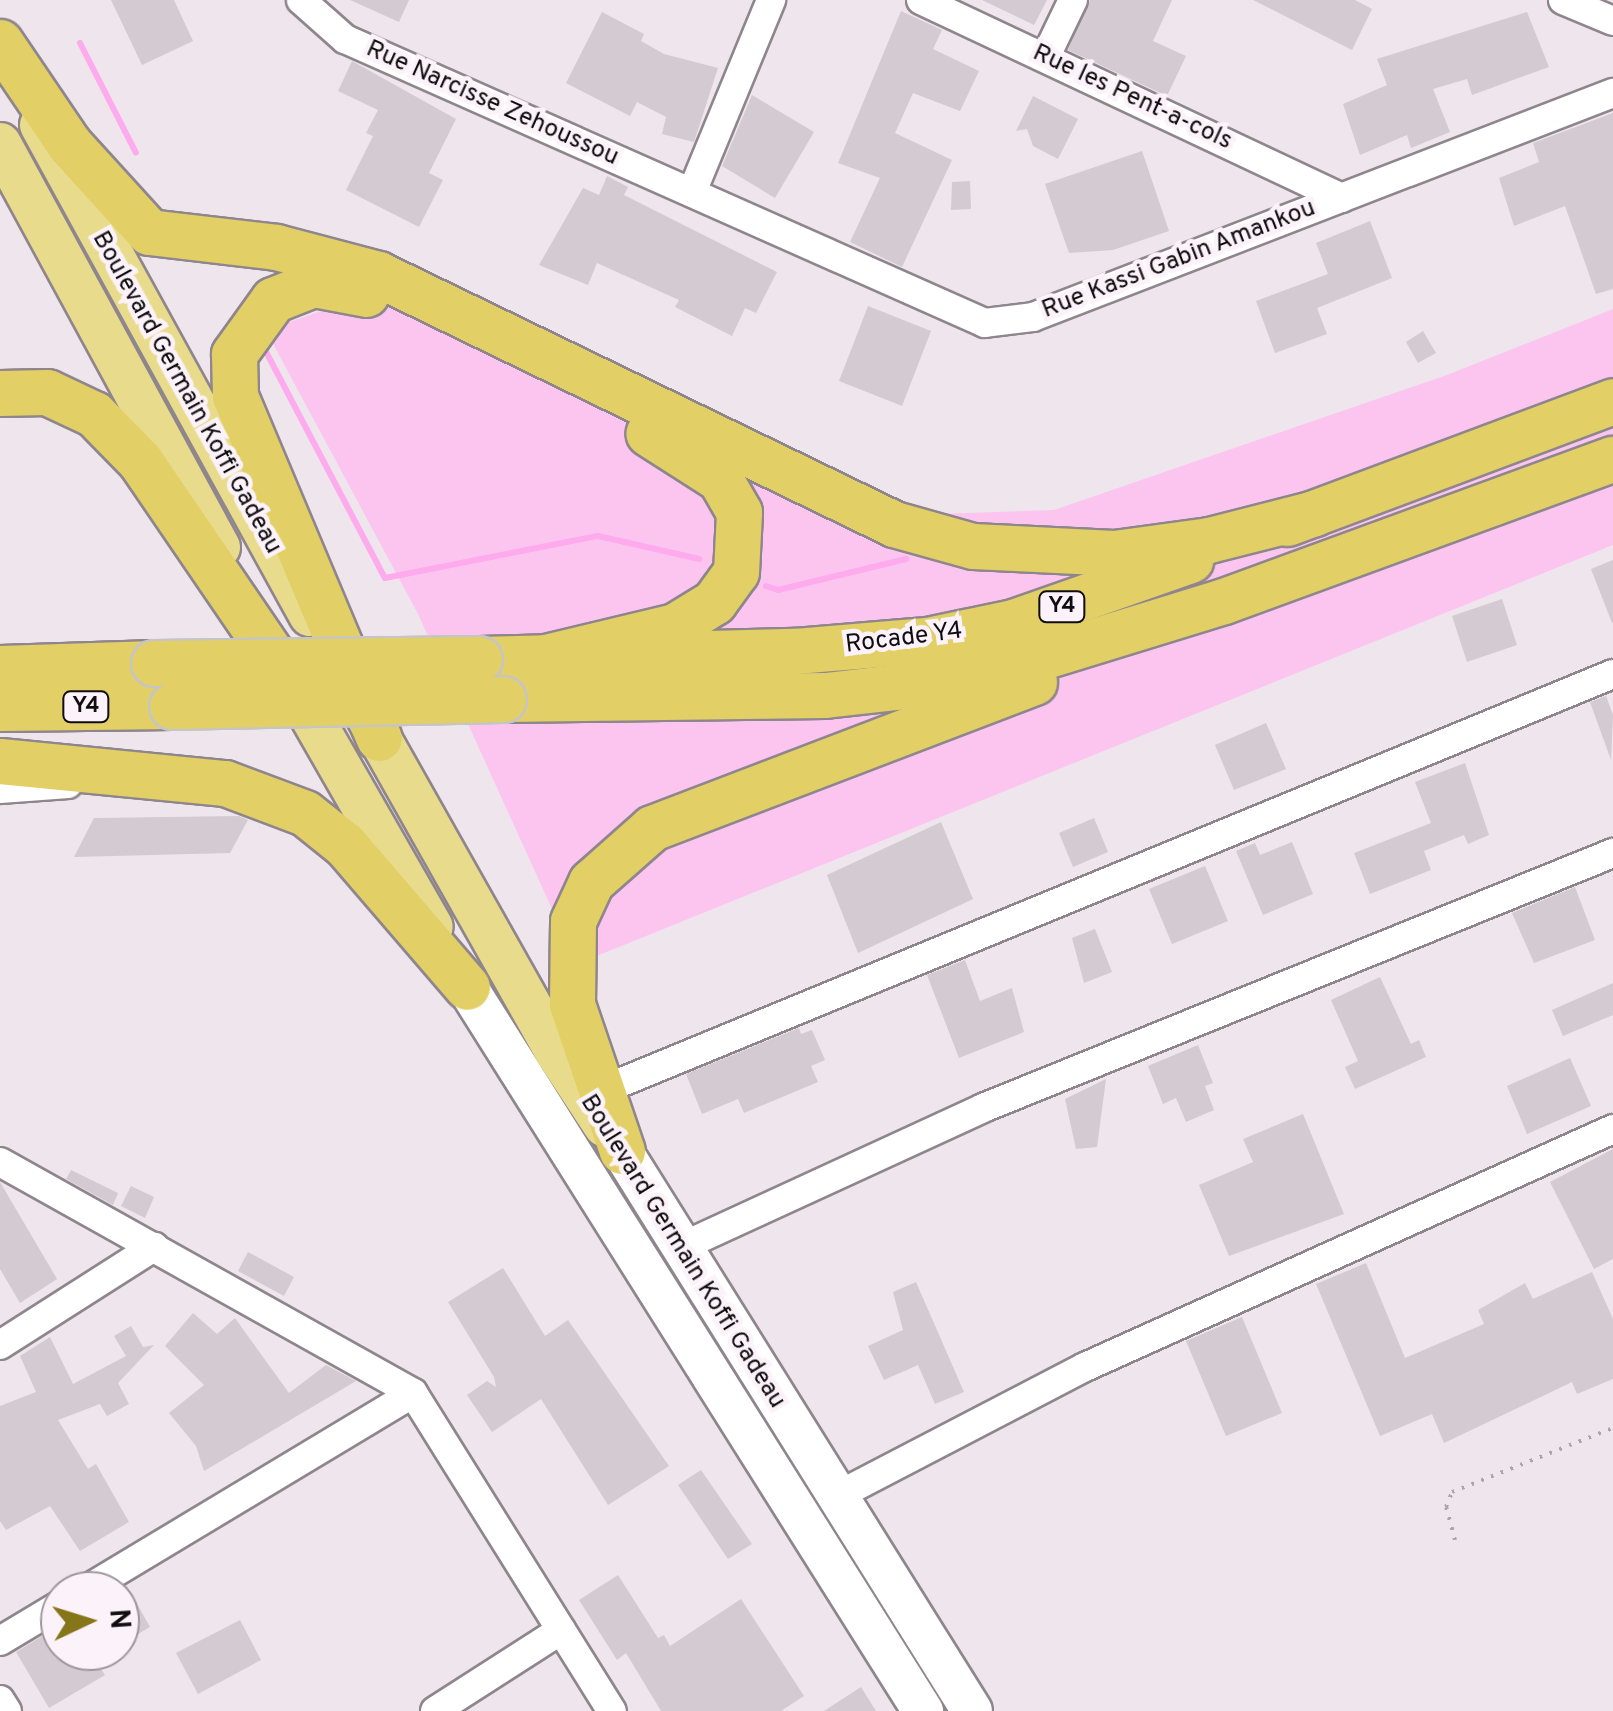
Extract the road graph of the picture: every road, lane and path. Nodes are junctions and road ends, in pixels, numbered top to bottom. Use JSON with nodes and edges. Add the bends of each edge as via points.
{"nodes":[{"id":1,"x":301,"y":0,"type":"edge"},
{"id":2,"x":771,"y":0,"type":"edge"},
{"id":3,"x":921,"y":0,"type":"edge"},
{"id":4,"x":1072,"y":0,"type":"edge"},
{"id":5,"x":1563,"y":0,"type":"edge"},
{"id":6,"x":1613,"y":21,"type":"edge"},
{"id":7,"x":0,"y":43,"type":"edge"},
{"id":8,"x":1046,"y":56,"type":"junction"},
{"id":9,"x":1613,"y":93,"type":"edge"},
{"id":10,"x":0,"y":144,"type":"edge"},
{"id":11,"x":692,"y":192,"type":"junction"},
{"id":12,"x":1342,"y":198,"type":"junction"},
{"id":13,"x":0,"y":394,"type":"edge"},
{"id":14,"x":1613,"y":401,"type":"edge"},
{"id":15,"x":1613,"y":460,"type":"edge"},
{"id":16,"x":1315,"y":513,"type":"junction"},
{"id":17,"x":1224,"y":600,"type":"junction"},
{"id":18,"x":546,"y":657,"type":"junction"},
{"id":19,"x":0,"y":668,"type":"edge"},
{"id":20,"x":1613,"y":674,"type":"edge"},
{"id":21,"x":291,"y":682,"type":"junction"},
{"id":22,"x":0,"y":708,"type":"edge"},
{"id":23,"x":380,"y":738,"type":"junction"},
{"id":24,"x":0,"y":761,"type":"edge"},
{"id":25,"x":171,"y":776,"type":"junction"},
{"id":26,"x":0,"y":790,"type":"edge"},
{"id":27,"x":1613,"y":853,"type":"edge"},
{"id":28,"x":467,"y":987,"type":"junction"},
{"id":29,"x":594,"y":1094,"type":"junction"},
{"id":30,"x":1613,"y":1129,"type":"edge"},
{"id":31,"x":622,"y":1151,"type":"joint"},
{"id":32,"x":0,"y":1162,"type":"edge"},
{"id":33,"x":154,"y":1247,"type":"junction"},
{"id":34,"x":681,"y":1247,"type":"junction"},
{"id":35,"x":0,"y":1345,"type":"edge"},
{"id":36,"x":413,"y":1394,"type":"junction"},
{"id":37,"x":1613,"y":1428,"type":"edge"},
{"id":38,"x":834,"y":1497,"type":"junction"},
{"id":39,"x":1454,"y":1540,"type":"dead end"},
{"id":40,"x":117,"y":1571,"type":"edge"},
{"id":41,"x":40,"y":1617,"type":"edge"},
{"id":42,"x":561,"y":1630,"type":"junction"},
{"id":43,"x":0,"y":1641,"type":"edge"},
{"id":44,"x":0,"y":1700,"type":"edge"},
{"id":45,"x":7,"y":1711,"type":"edge"},
{"id":46,"x":435,"y":1711,"type":"edge"},
{"id":47,"x":612,"y":1711,"type":"edge"},
{"id":48,"x":923,"y":1711,"type":"edge"},
{"id":49,"x":972,"y":1711,"type":"edge"}],
"edges":[{"from":1,"to":11,"type":"street","name":"Rue Narcisse Zehoussou","via":[[345,39]]},
{"from":2,"to":11,"type":"street"},
{"from":3,"to":8,"type":"street","name":"Rue les Pent-a-cols"},
{"from":4,"to":8,"type":"street"},
{"from":5,"to":6,"type":"street"},
{"from":7,"to":16,"type":"highway","via":[[70,144],[149,232],[276,247],[378,274],[894,524],[973,546],[1114,553],[1209,540]]},
{"from":7,"to":23,"type":"main road","name":"Boulevard Germain Koffi Gadeau","via":[[106,253]]},
{"from":8,"to":12,"type":"street","name":"Rue les Pent-a-cols"},
{"from":9,"to":12,"type":"street","name":"Rue Kassi Gabin Amankou"},
{"from":10,"to":21,"type":"main road","name":"Boulevard Germain Koffi Gadeau"},
{"from":11,"to":12,"type":"street","name":"Rue Kassi Gabin Amankou","via":[[985,322],[1033,317]]},
{"from":13,"to":21,"type":"highway","via":[[46,392],[94,414],[140,461]]},
{"from":14,"to":16,"type":"highway","name":"Rocade Y4","number":"Y4"},
{"from":15,"to":17,"type":"highway","name":"Rocade Y4","number":"Y4"},
{"from":16,"to":18,"type":"highway","name":"Rocade Y4","number":"Y4","via":[[1101,594],[927,640],[794,651]]},
{"from":17,"to":22,"type":"highway","name":"Rocade Y4","number":"Y4","bridge":true,"via":[[1022,663],[932,683],[825,694]]},
{"from":17,"to":29,"type":"highway","via":[[1018,689],[700,808],[624,847],[591,882],[572,921],[572,1004]]},
{"from":18,"to":19,"type":"highway","name":"Rocade Y4","number":"Y4","bridge":true},
{"from":18,"to":23,"type":"highway","via":[[675,626],[714,602],[736,572],[741,544],[738,512],[720,478],[686,452],[359,291],[314,284],[273,300],[234,354],[235,396]]},
{"from":20,"to":29,"type":"street"},
{"from":21,"to":28,"type":"main road","name":"Boulevard Germain Koffi Gadeau"},
{"from":23,"to":29,"type":"main road","name":"Boulevard Germain Koffi Gadeau"},
{"from":24,"to":25,"type":"highway"},
{"from":25,"to":26,"type":"street"},
{"from":25,"to":28,"type":"highway","via":[[225,783],[305,813],[345,846]]},
{"from":27,"to":34,"type":"street","via":[[983,1108]]},
{"from":28,"to":48,"type":"main road","name":"Boulevard Germain Koffi Gadeau"},
{"from":29,"to":31,"type":"highway"},
{"from":30,"to":38,"type":"street","via":[[1085,1367]]},
{"from":31,"to":34,"type":"main road","name":"Boulevard Germain Koffi Gadeau"},
{"from":32,"to":33,"type":"street"},
{"from":33,"to":35,"type":"street"},
{"from":33,"to":36,"type":"street"},
{"from":34,"to":38,"type":"main road","name":"Boulevard Germain Koffi Gadeau"},
{"from":36,"to":40,"type":"street"},
{"from":36,"to":42,"type":"street"},
{"from":37,"to":39,"type":"path","via":[[1452,1492],[1446,1506]]},
{"from":38,"to":49,"type":"main road","name":"Boulevard Germain Koffi Gadeau"},
{"from":41,"to":43,"type":"street"},
{"from":42,"to":46,"type":"street"},
{"from":42,"to":47,"type":"street"},
{"from":44,"to":45,"type":"street"}]}
